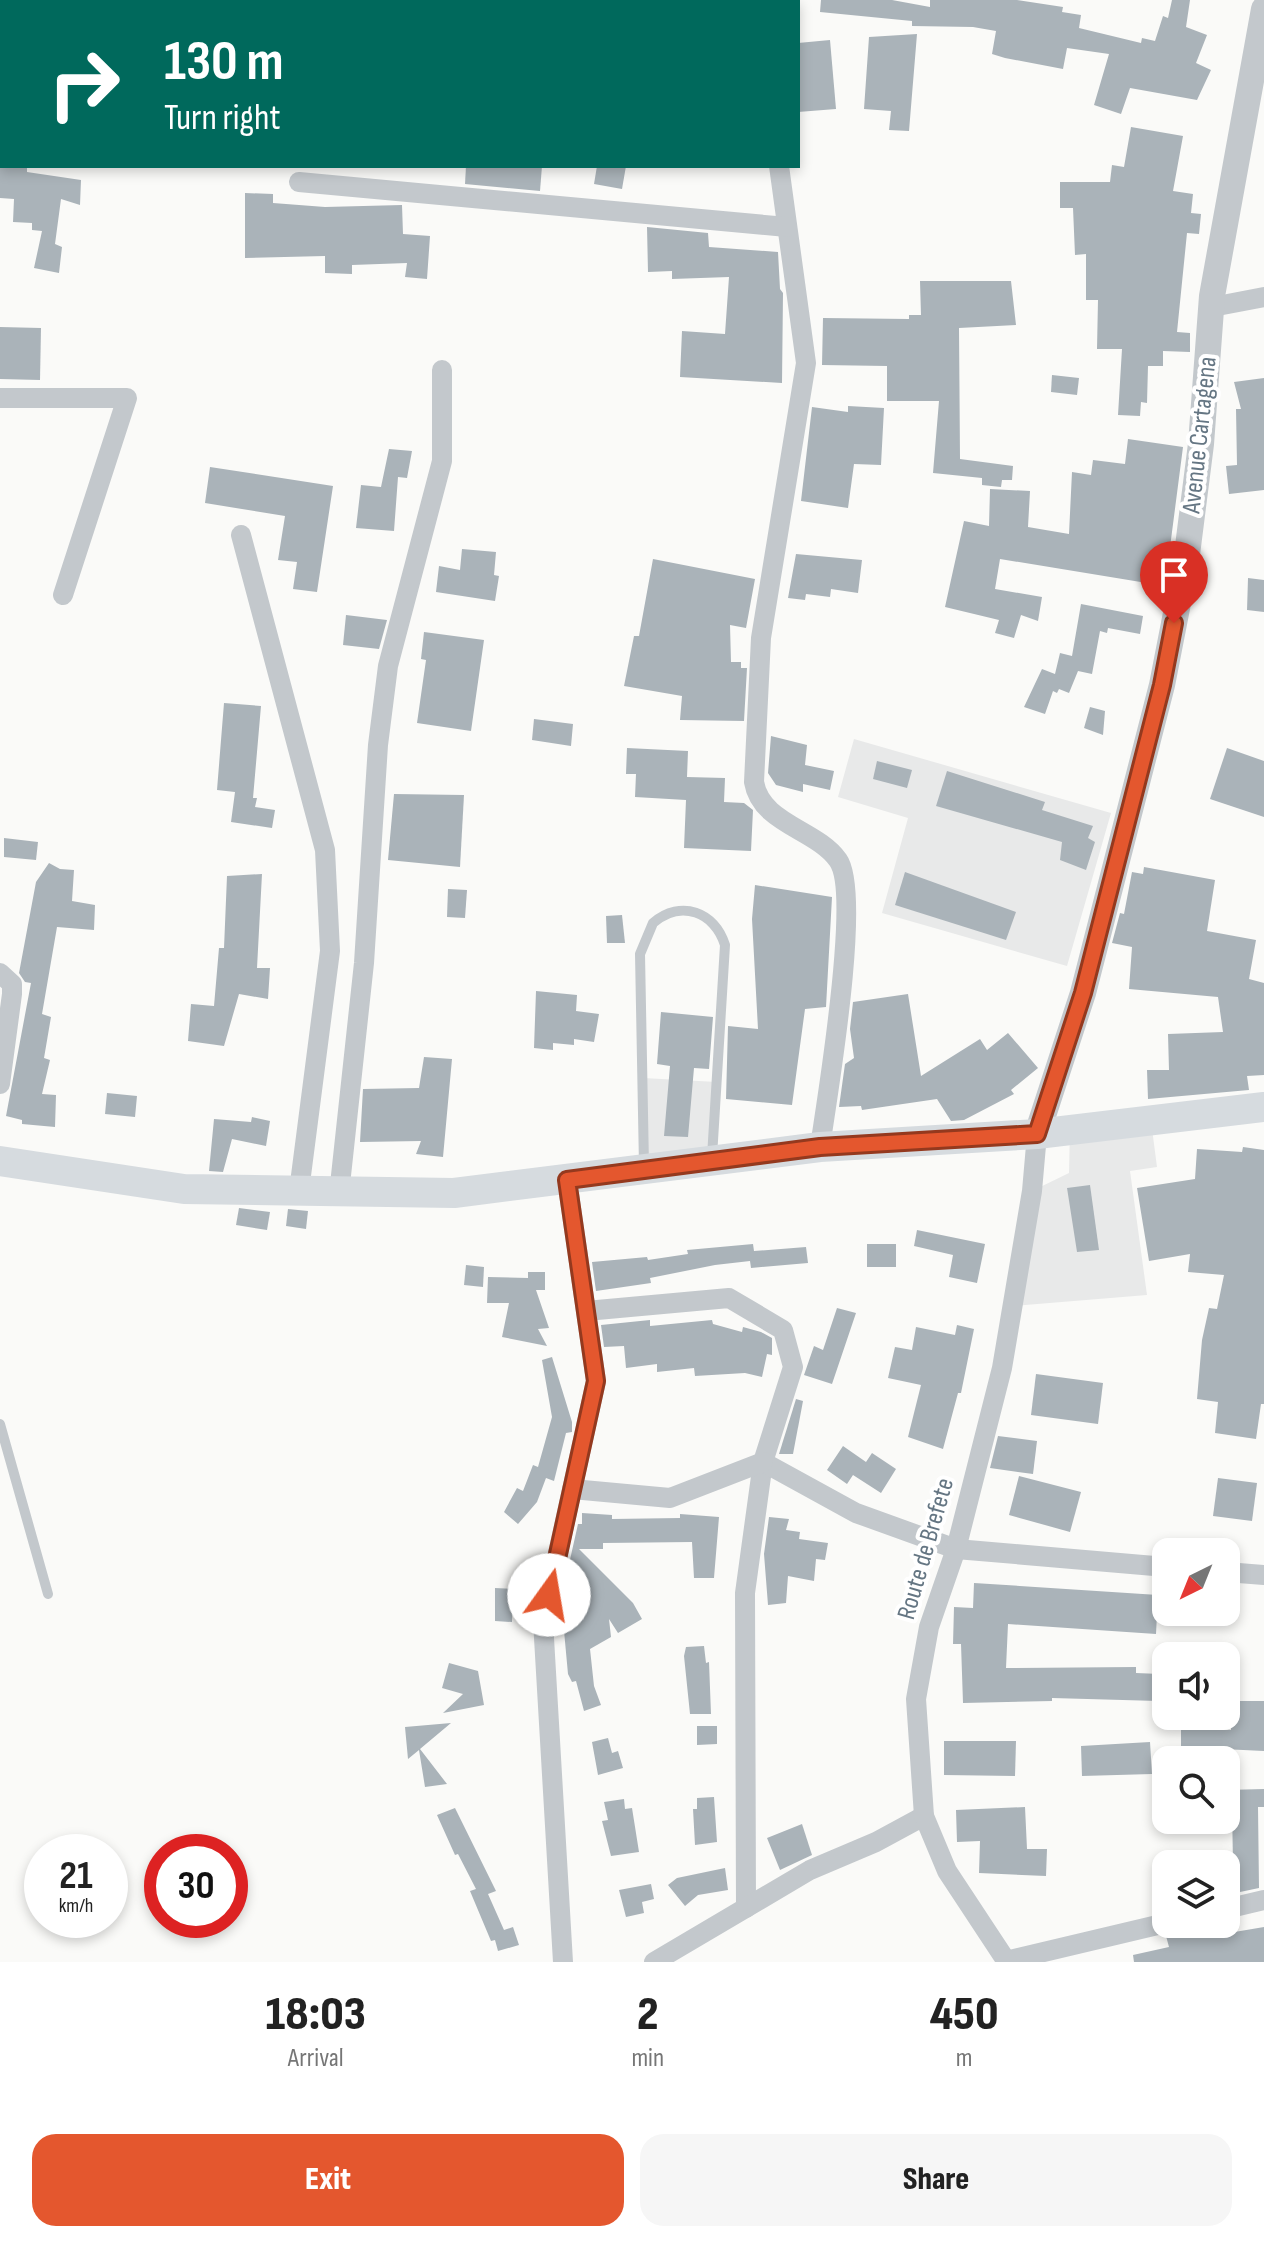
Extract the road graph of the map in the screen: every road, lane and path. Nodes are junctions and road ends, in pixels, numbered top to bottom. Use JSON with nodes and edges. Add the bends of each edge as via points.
{"nodes":[{"id":1,"x":1264,"y":9,"type":"edge"},
{"id":2,"x":779,"y":168,"type":"edge"},
{"id":3,"x":299,"y":182,"type":"dead end"},
{"id":4,"x":787,"y":227,"type":"junction"},
{"id":5,"x":1264,"y":297,"type":"edge"},
{"id":6,"x":1212,"y":307,"type":"junction"},
{"id":7,"x":442,"y":370,"type":"dead end"},
{"id":8,"x":0,"y":398,"type":"edge"},
{"id":9,"x":241,"y":535,"type":"dead end"},
{"id":10,"x":63,"y":595,"type":"dead end"},
{"id":11,"x":0,"y":973,"type":"edge"},
{"id":12,"x":0,"y":1084,"type":"edge"},
{"id":13,"x":1264,"y":1107,"type":"edge"},
{"id":14,"x":1037,"y":1134,"type":"junction"},
{"id":15,"x":820,"y":1147,"type":"junction"},
{"id":16,"x":0,"y":1161,"type":"edge"},
{"id":17,"x":711,"y":1163,"type":"junction"},
{"id":18,"x":644,"y":1171,"type":"junction"},
{"id":19,"x":567,"y":1180,"type":"junction"},
{"id":20,"x":299,"y":1191,"type":"junction"},
{"id":21,"x":339,"y":1194,"type":"junction"},
{"id":22,"x":586,"y":1311,"type":"junction"},
{"id":23,"x":0,"y":1424,"type":"edge"},
{"id":24,"x":763,"y":1462,"type":"junction"},
{"id":25,"x":572,"y":1489,"type":"junction"},
{"id":26,"x":956,"y":1549,"type":"junction"},
{"id":27,"x":1152,"y":1566,"type":"edge"},
{"id":28,"x":1240,"y":1573,"type":"edge"},
{"id":29,"x":1264,"y":1575,"type":"edge"},
{"id":30,"x":48,"y":1594,"type":"dead end"},
{"id":31,"x":924,"y":1816,"type":"junction"},
{"id":32,"x":1264,"y":1900,"type":"edge"},
{"id":33,"x":1240,"y":1906,"type":"edge"},
{"id":34,"x":746,"y":1908,"type":"junction"},
{"id":35,"x":1152,"y":1926,"type":"edge"},
{"id":36,"x":1006,"y":1961,"type":"edge"},
{"id":37,"x":563,"y":1962,"type":"edge"},
{"id":38,"x":654,"y":1962,"type":"edge"}],
"edges":[{"from":1,"to":6,"type":"street","name":"Avenue Cartagena"},
{"from":2,"to":4,"type":"street"},
{"from":3,"to":4,"type":"street"},
{"from":4,"to":15,"type":"street","via":[[806,363],[761,638],[754,782],[770,810],[838,859],[845,879],[842,997]]},
{"from":5,"to":6,"type":"street"},
{"from":6,"to":14,"type":"street","name":"Avenue Cartagena","via":[[1188,547],[1162,685],[1083,993]]},
{"from":7,"to":21,"type":"street","via":[[442,461],[388,666],[378,745],[364,963]]},
{"from":8,"to":10,"type":"street","via":[[127,398]]},
{"from":9,"to":20,"type":"street","via":[[325,850],[330,951]]},
{"from":11,"to":12,"type":"street","via":[[12,984]]},
{"from":13,"to":14,"type":"main road"},
{"from":14,"to":15,"type":"main road"},
{"from":14,"to":26,"type":"street","name":"Route de Brefete","via":[[1002,1368]]},
{"from":15,"to":17,"type":"main road"},
{"from":16,"to":20,"type":"main road","via":[[184,1189]]},
{"from":17,"to":18,"type":"main road"},
{"from":17,"to":18,"type":"lane","via":[[725,945],[707,917],[678,910],[653,923],[640,954]]},
{"from":18,"to":19,"type":"main road"},
{"from":19,"to":21,"type":"main road","via":[[454,1193]]},
{"from":19,"to":22,"type":"street"},
{"from":20,"to":21,"type":"main road"},
{"from":22,"to":24,"type":"street","via":[[729,1298],[783,1330],[793,1367]]},
{"from":22,"to":25,"type":"street","via":[[596,1381]]},
{"from":23,"to":30,"type":"lane"},
{"from":24,"to":25,"type":"street","via":[[670,1498]]},
{"from":24,"to":26,"type":"street","via":[[856,1513]]},
{"from":24,"to":34,"type":"street","via":[[745,1593]]},
{"from":25,"to":37,"type":"street","via":[[543,1621]]},
{"from":26,"to":27,"type":"street"},
{"from":26,"to":31,"type":"street","name":"Route de Brefete","via":[[929,1627],[916,1699]]},
{"from":28,"to":29,"type":"street"},
{"from":31,"to":34,"type":"street","via":[[810,1870]]},
{"from":31,"to":36,"type":"street","name":"Route de Brefete","via":[[947,1871]]},
{"from":32,"to":33,"type":"street"},
{"from":34,"to":38,"type":"street"},
{"from":35,"to":36,"type":"street"}]}
